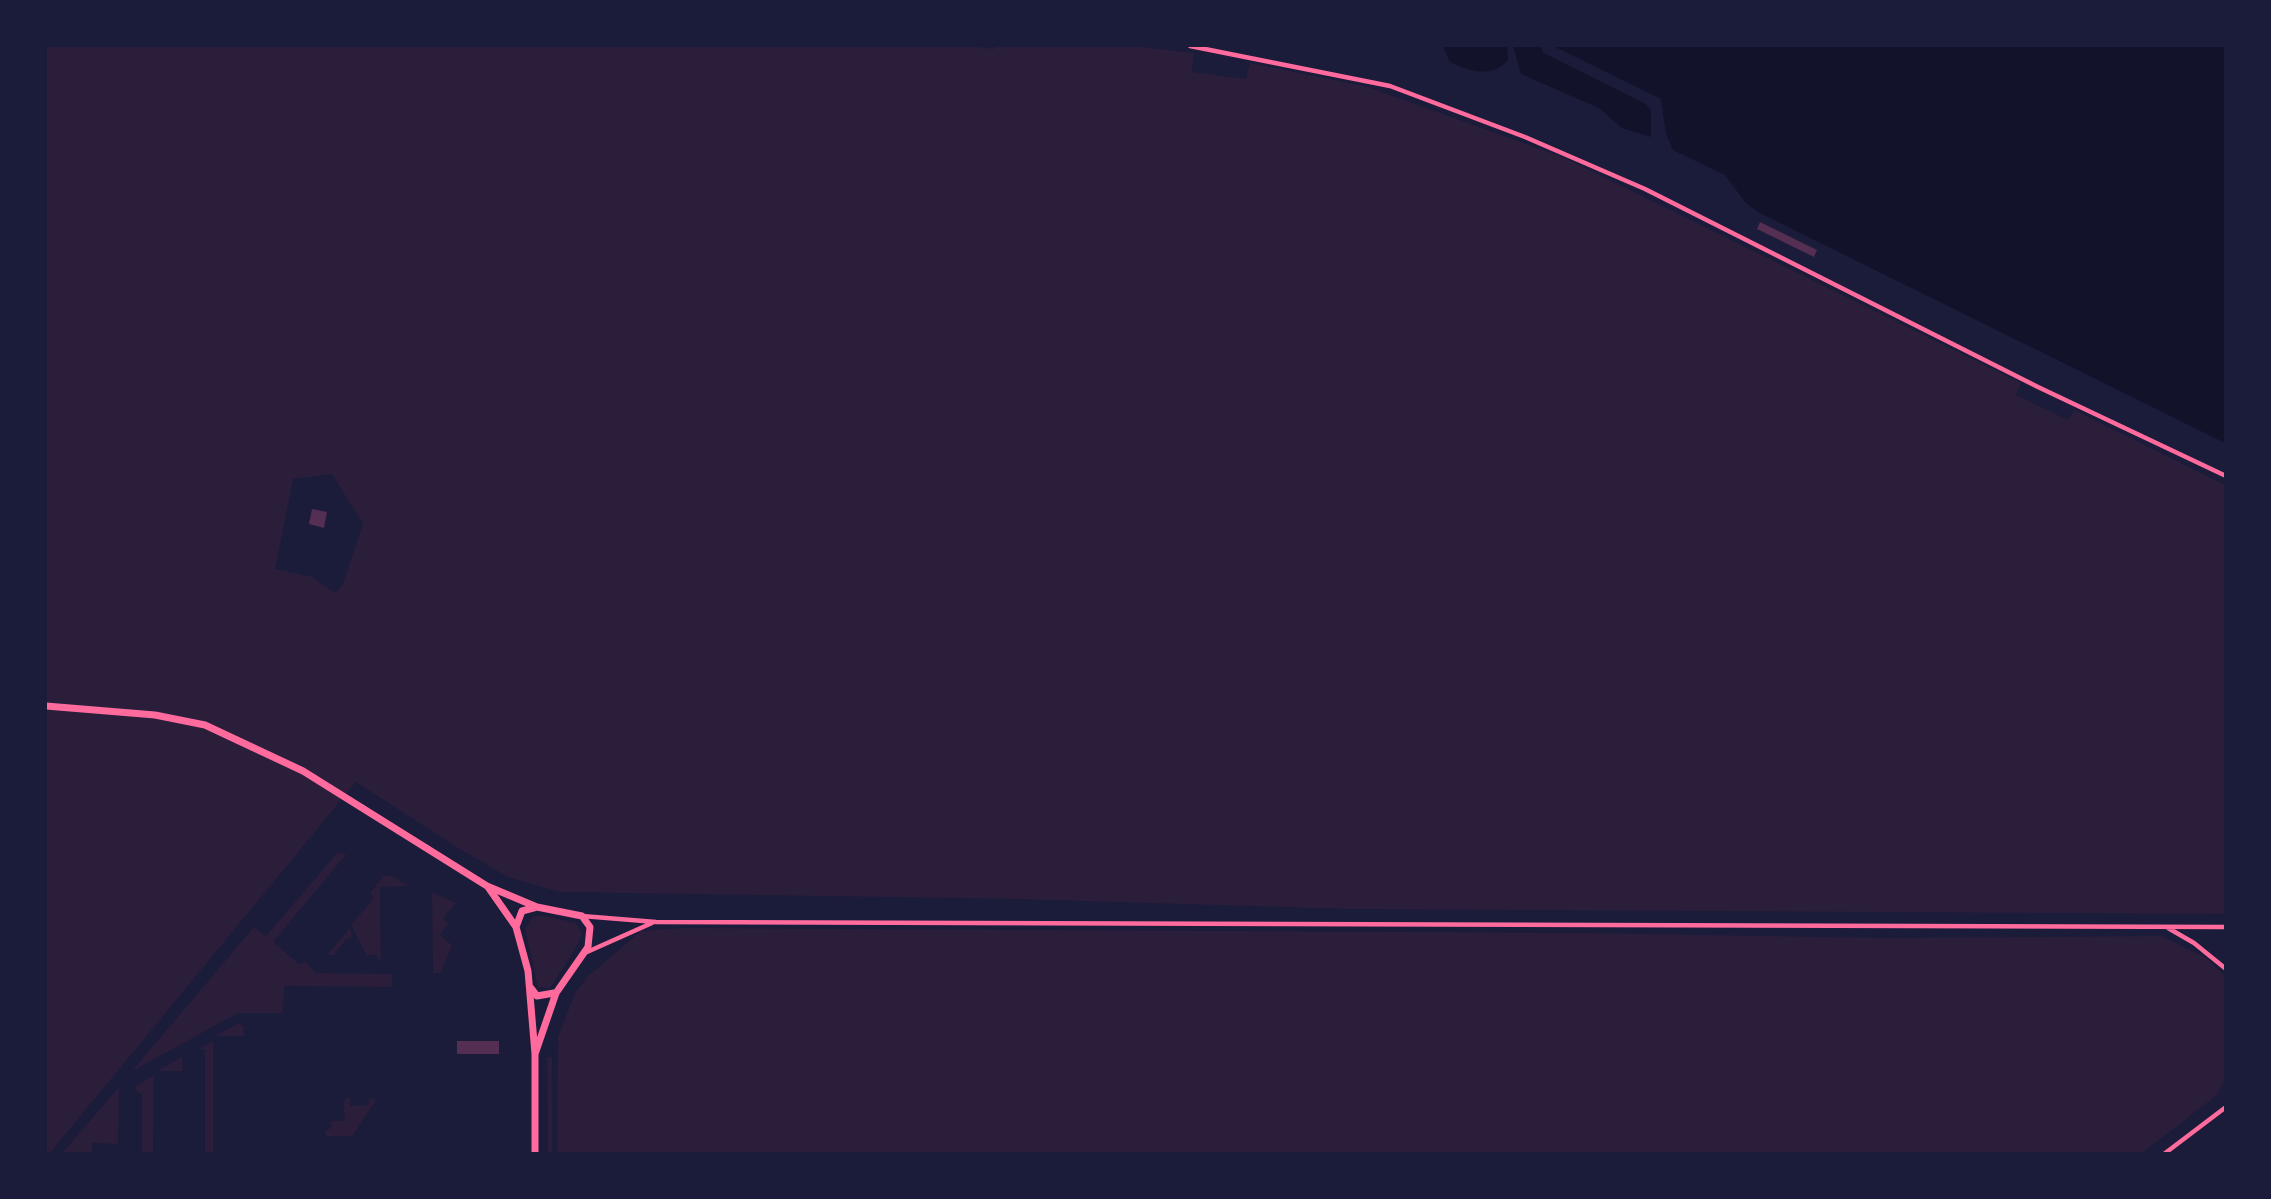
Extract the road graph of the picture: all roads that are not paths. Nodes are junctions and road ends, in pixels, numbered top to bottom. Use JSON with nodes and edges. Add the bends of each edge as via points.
{"nodes":[{"id":1,"x":1189,"y":46,"type":"edge"},
{"id":2,"x":2225,"y":476,"type":"edge"},
{"id":3,"x":46,"y":706,"type":"edge"},
{"id":4,"x":487,"y":886,"type":"junction"},
{"id":5,"x":537,"y":906,"type":"junction"},
{"id":6,"x":582,"y":916,"type":"junction"},
{"id":7,"x":656,"y":922,"type":"junction"},
{"id":8,"x":516,"y":927,"type":"junction"},
{"id":9,"x":2225,"y":927,"type":"edge"},
{"id":10,"x":2168,"y":928,"type":"junction"},
{"id":11,"x":585,"y":953,"type":"junction"},
{"id":12,"x":2225,"y":969,"type":"edge"},
{"id":13,"x":530,"y":986,"type":"junction"},
{"id":14,"x":555,"y":993,"type":"junction"},
{"id":15,"x":535,"y":1054,"type":"junction"},
{"id":16,"x":2225,"y":1107,"type":"edge"},
{"id":17,"x":535,"y":1153,"type":"edge"},
{"id":18,"x":2164,"y":1153,"type":"edge"}],
"edges":[{"from":1,"to":2,"type":"street","via":[[1390,86],[1525,137],[1645,189]]},
{"from":3,"to":4,"type":"main road","via":[[155,715],[205,725],[303,771]]},
{"from":4,"to":5,"type":"main road"},
{"from":4,"to":8,"type":"main road"},
{"from":5,"to":6,"type":"main road"},
{"from":5,"to":8,"type":"main road","via":[[522,911]]},
{"from":6,"to":7,"type":"street"},
{"from":6,"to":11,"type":"main road","via":[[591,933]]},
{"from":7,"to":10,"type":"street"},
{"from":7,"to":11,"type":"street"},
{"from":8,"to":13,"type":"main road"},
{"from":9,"to":10,"type":"street"},
{"from":10,"to":12,"type":"street"},
{"from":11,"to":14,"type":"main road"},
{"from":13,"to":14,"type":"main road","via":[[537,996]]},
{"from":13,"to":15,"type":"main road"},
{"from":14,"to":15,"type":"main road"},
{"from":15,"to":17,"type":"main road"},
{"from":16,"to":18,"type":"street"}]}
